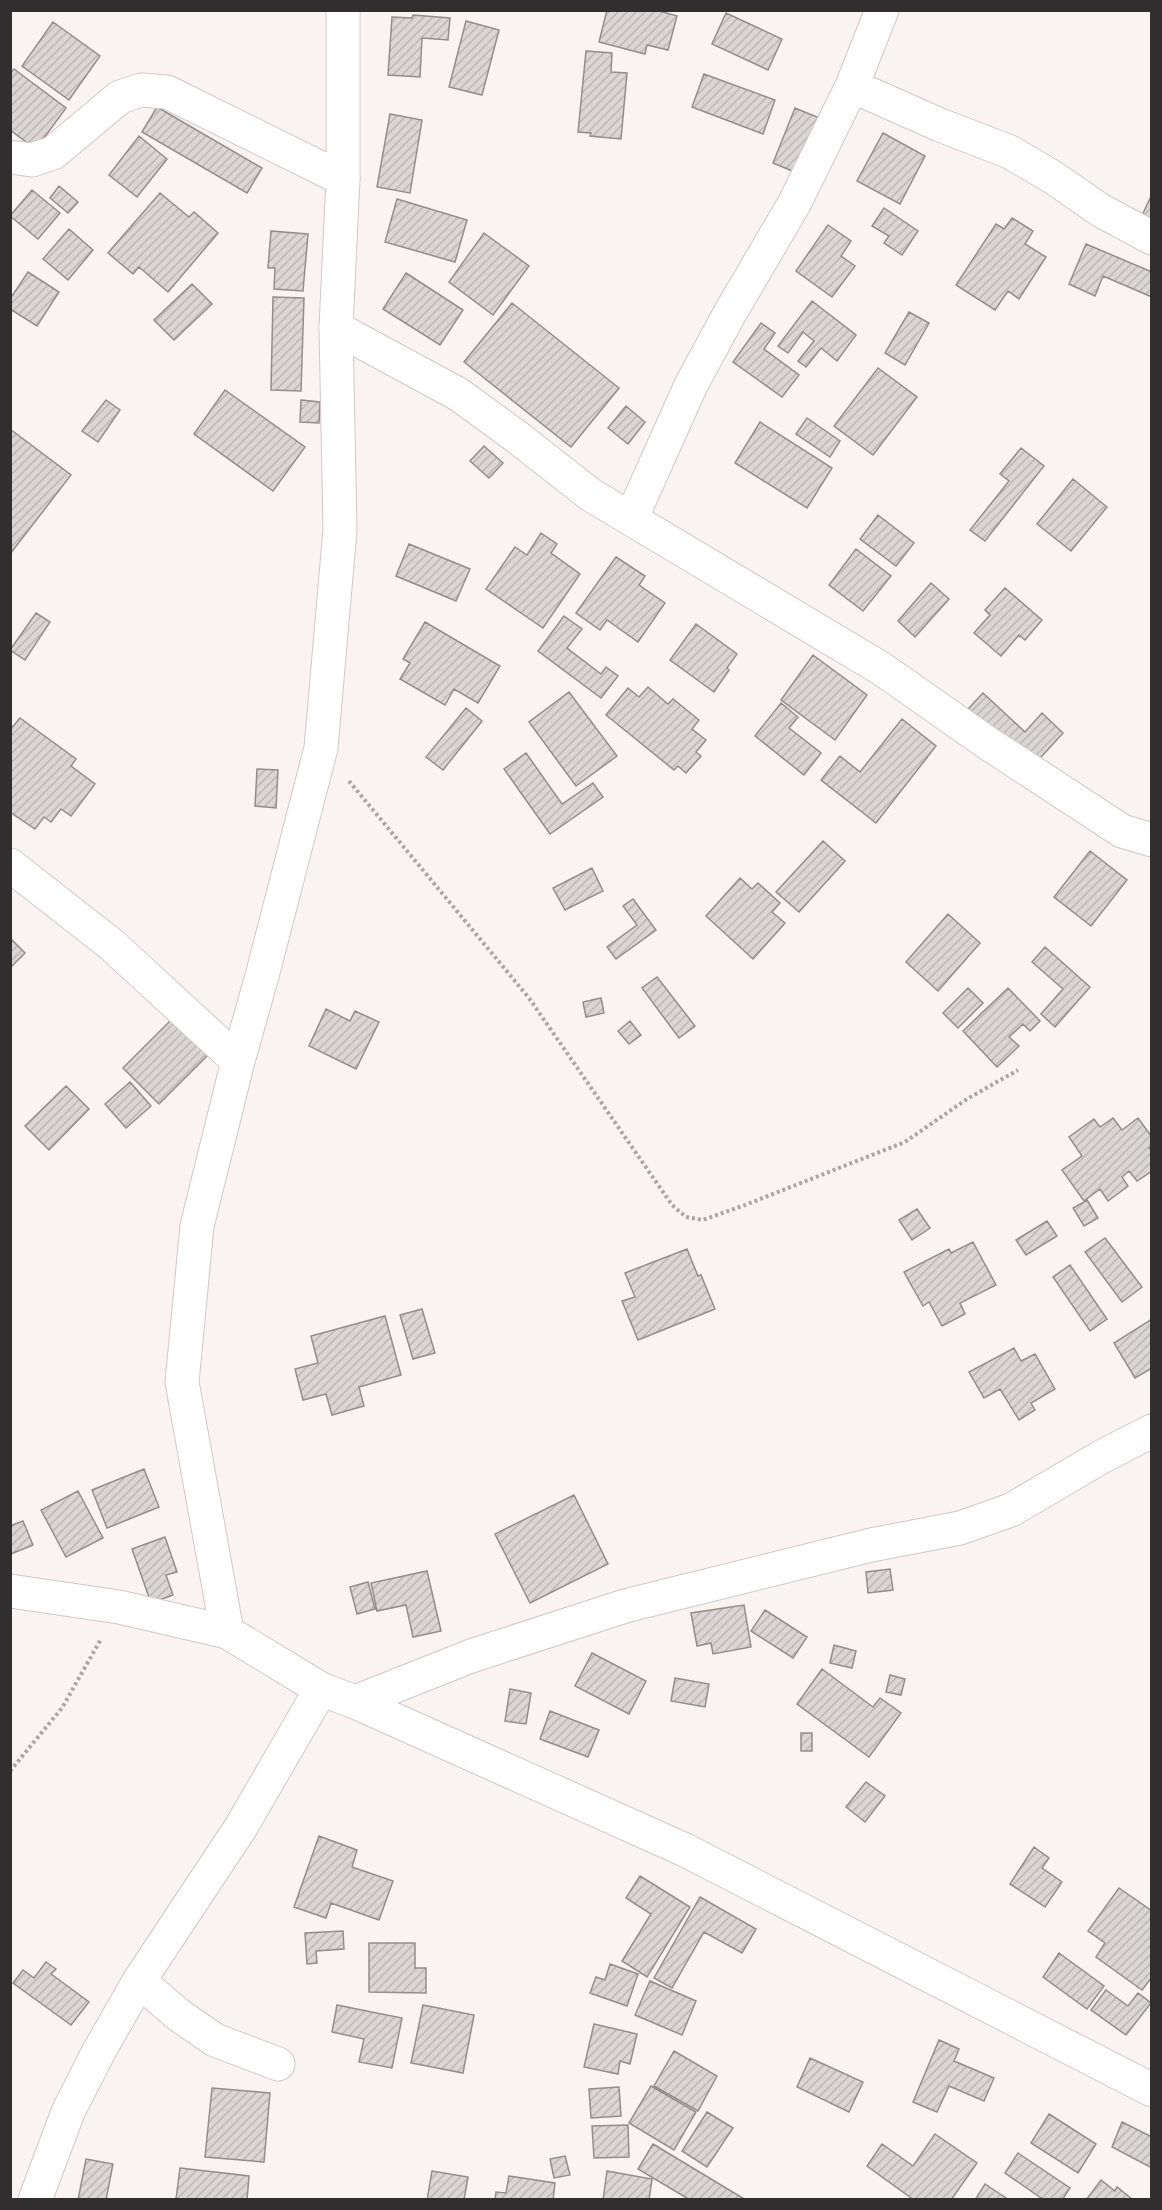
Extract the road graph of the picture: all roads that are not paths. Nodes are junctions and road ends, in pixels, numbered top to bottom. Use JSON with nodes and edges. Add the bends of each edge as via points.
{"nodes":[{"id":1,"x":343,"y":10,"type":"edge"},
{"id":2,"x":882,"y":10,"type":"edge"},
{"id":3,"x":852,"y":86,"type":"junction"},
{"id":4,"x":10,"y":157,"type":"edge"},
{"id":5,"x":343,"y":179,"type":"junction"},
{"id":6,"x":1152,"y":237,"type":"edge"},
{"id":7,"x":336,"y":328,"type":"junction"},
{"id":8,"x":631,"y":519,"type":"junction"},
{"id":9,"x":1152,"y":840,"type":"edge"},
{"id":10,"x":10,"y":865,"type":"edge"},
{"id":11,"x":238,"y":1061,"type":"junction"},
{"id":12,"x":1152,"y":1431,"type":"edge"},
{"id":13,"x":10,"y":1591,"type":"edge"},
{"id":14,"x":227,"y":1632,"type":"junction"},
{"id":15,"x":321,"y":1689,"type":"junction"},
{"id":16,"x":355,"y":1702,"type":"junction"},
{"id":17,"x":140,"y":1981,"type":"junction"},
{"id":18,"x":278,"y":2064,"type":"dead end"},
{"id":19,"x":1152,"y":2090,"type":"edge"},
{"id":20,"x":35,"y":2199,"type":"edge"}],
"edges":[{"from":1,"to":5,"type":"street"},
{"from":2,"to":3,"type":"street"},
{"from":3,"to":6,"type":"street","via":[[1010,152],[1100,210]]},
{"from":3,"to":8,"type":"street","via":[[794,204],[691,385]]},
{"from":4,"to":5,"type":"street","via":[[32,160],[53,153],[120,96],[141,90],[167,92]]},
{"from":5,"to":7,"type":"street"},
{"from":7,"to":8,"type":"street","via":[[458,394],[591,495]]},
{"from":7,"to":11,"type":"street","via":[[340,530],[321,748]]},
{"from":8,"to":9,"type":"street","via":[[882,669],[1122,831]]},
{"from":10,"to":11,"type":"street","via":[[112,945]]},
{"from":11,"to":14,"type":"street","via":[[197,1226],[182,1382]]},
{"from":12,"to":16,"type":"street","via":[[1011,1510],[971,1524],[626,1606],[471,1656]]},
{"from":13,"to":14,"type":"street","via":[[119,1606]]},
{"from":14,"to":15,"type":"street"},
{"from":15,"to":16,"type":"street"},
{"from":15,"to":17,"type":"street","via":[[240,1827]]},
{"from":16,"to":19,"type":"street","via":[[685,1850]]},
{"from":17,"to":18,"type":"street","via":[[215,2040]]},
{"from":17,"to":20,"type":"street","via":[[68,2112]]}]}
